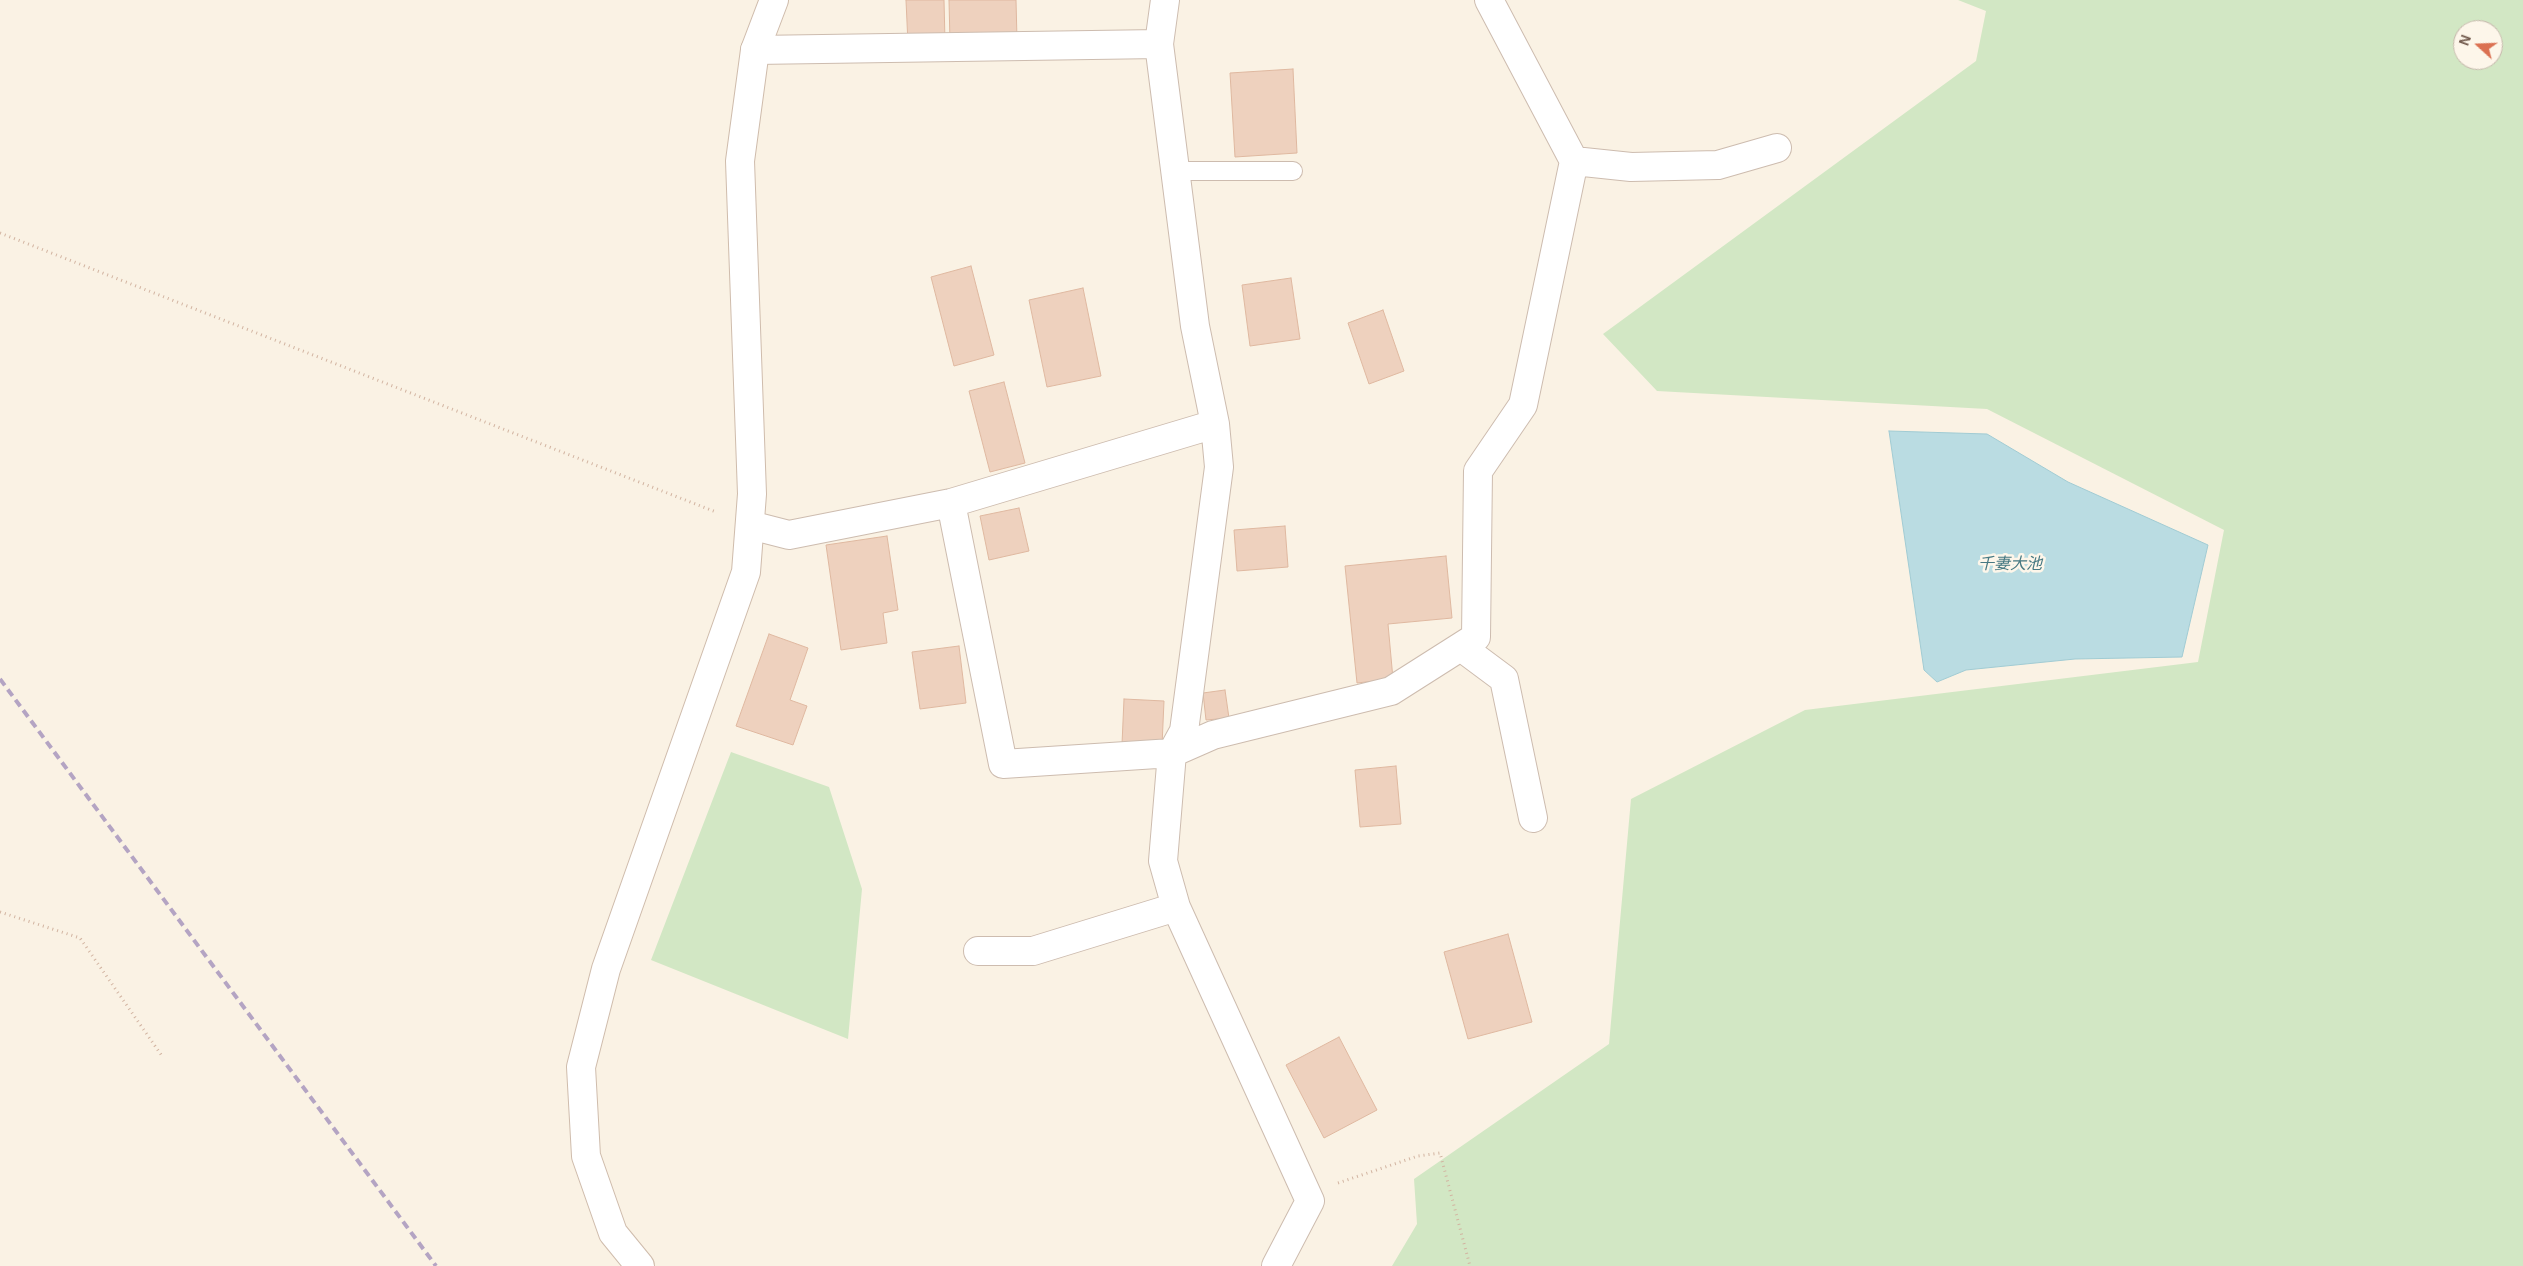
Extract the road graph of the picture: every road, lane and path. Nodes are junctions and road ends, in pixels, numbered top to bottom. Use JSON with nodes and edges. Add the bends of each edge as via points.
{"nodes":[{"id":1,"x":774,"y":0,"type":"edge"},
{"id":2,"x":1165,"y":0,"type":"edge"},
{"id":3,"x":1489,"y":0,"type":"edge"},
{"id":4,"x":1159,"y":44,"type":"junction"},
{"id":5,"x":755,"y":50,"type":"junction"},
{"id":6,"x":1777,"y":148,"type":"dead end"},
{"id":7,"x":1574,"y":161,"type":"junction"},
{"id":8,"x":1175,"y":171,"type":"junction"},
{"id":9,"x":1293,"y":171,"type":"dead end"},
{"id":10,"x":0,"y":233,"type":"edge"},
{"id":11,"x":1215,"y":424,"type":"junction"},
{"id":12,"x":951,"y":503,"type":"junction"},
{"id":13,"x":750,"y":525,"type":"junction"},
{"id":14,"x":1461,"y":647,"type":"junction"},
{"id":15,"x":1172,"y":753,"type":"junction"},
{"id":16,"x":1533,"y":818,"type":"dead end"},
{"id":17,"x":1176,"y":907,"type":"junction"},
{"id":18,"x":0,"y":912,"type":"edge"},
{"id":19,"x":978,"y":951,"type":"dead end"},
{"id":20,"x":162,"y":1056,"type":"dead end"},
{"id":21,"x":1307,"y":1194,"type":"junction"},
{"id":22,"x":640,"y":1266,"type":"edge"},
{"id":23,"x":1276,"y":1266,"type":"edge"},
{"id":24,"x":1470,"y":1266,"type":"edge"}],
"edges":[{"from":1,"to":5,"type":"street"},
{"from":2,"to":4,"type":"street"},
{"from":3,"to":7,"type":"street"},
{"from":4,"to":5,"type":"street"},
{"from":4,"to":8,"type":"street"},
{"from":5,"to":13,"type":"street","via":[[740,161],[752,494]]},
{"from":6,"to":7,"type":"street","via":[[1718,165],[1631,167]]},
{"from":7,"to":14,"type":"street","via":[[1523,405],[1478,471],[1476,638]]},
{"from":8,"to":9,"type":"lane"},
{"from":8,"to":11,"type":"street","via":[[1195,326]]},
{"from":10,"to":13,"type":"path"},
{"from":11,"to":12,"type":"street"},
{"from":11,"to":15,"type":"street","via":[[1219,467],[1184,731]]},
{"from":12,"to":13,"type":"street","via":[[789,535]]},
{"from":12,"to":15,"type":"street","via":[[1004,764]]},
{"from":13,"to":22,"type":"street","via":[[746,572],[606,970],[581,1067],[586,1156],[613,1233]]},
{"from":14,"to":15,"type":"street","via":[[1391,691],[1213,735]]},
{"from":14,"to":16,"type":"street","via":[[1504,679]]},
{"from":15,"to":17,"type":"street","via":[[1163,861]]},
{"from":17,"to":19,"type":"street","via":[[1033,951]]},
{"from":17,"to":21,"type":"street"},
{"from":18,"to":20,"type":"path","via":[[80,938]]},
{"from":21,"to":23,"type":"street","via":[[1310,1201]]},
{"from":21,"to":24,"type":"path","via":[[1418,1156],[1440,1152]]}]}
